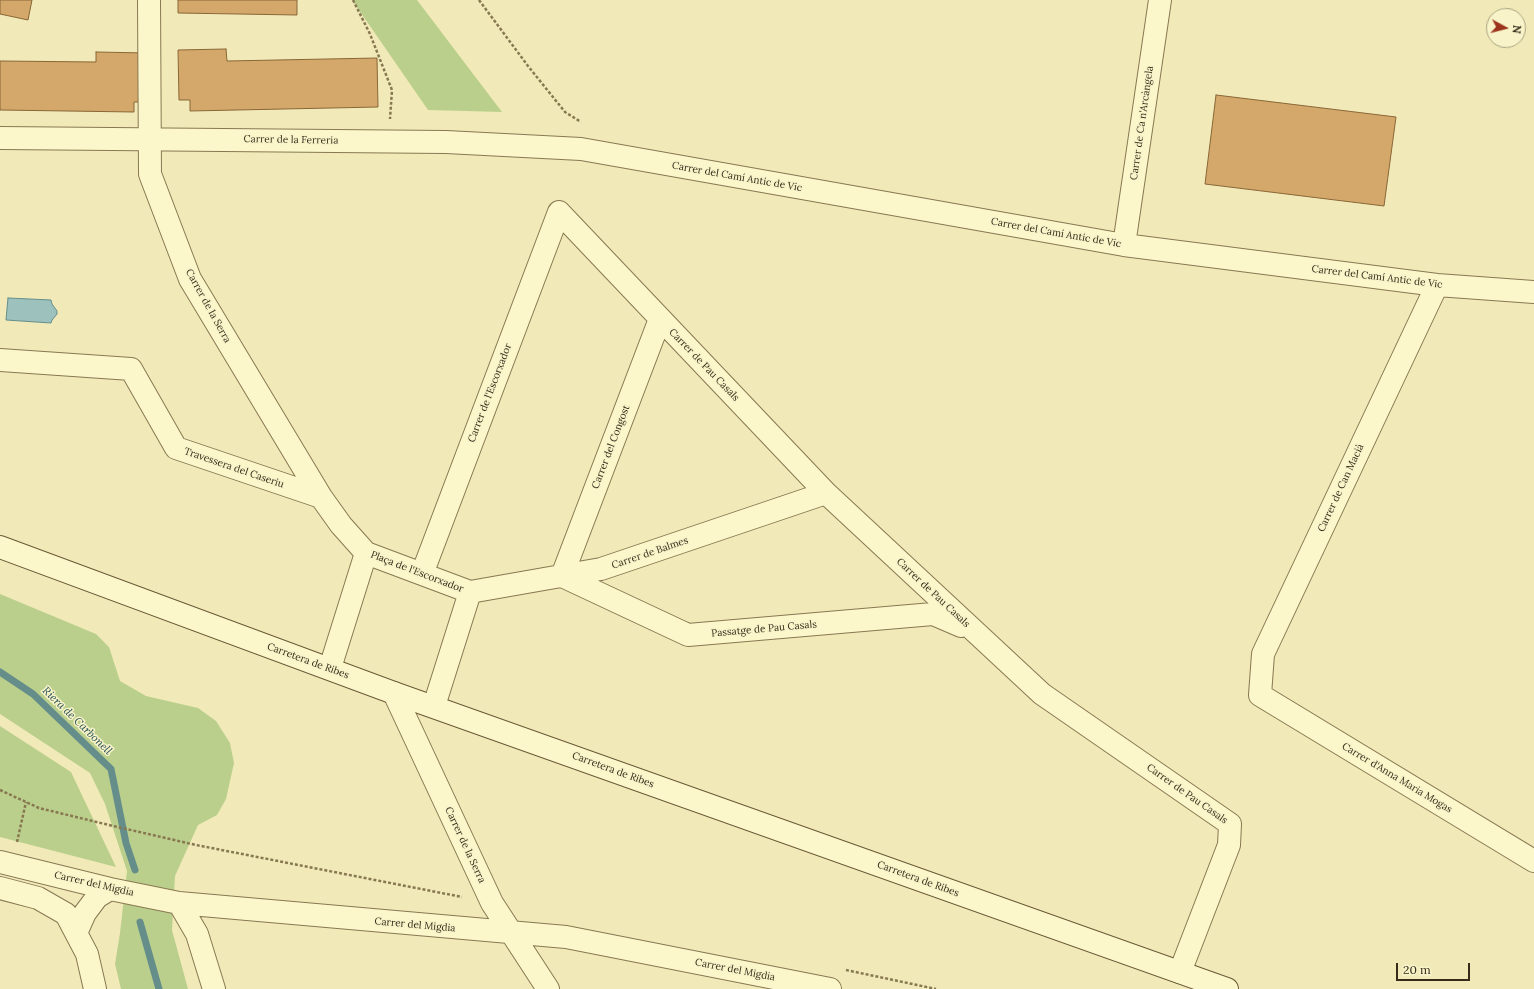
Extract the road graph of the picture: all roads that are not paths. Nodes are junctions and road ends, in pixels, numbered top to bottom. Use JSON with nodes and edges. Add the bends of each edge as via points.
{"nodes":[{"id":1,"x":149,"y":0,"type":"edge"},
{"id":2,"x":1160,"y":0,"type":"edge"},
{"id":3,"x":0,"y":138,"type":"edge"},
{"id":4,"x":150,"y":139,"type":"junction"},
{"id":5,"x":581,"y":149,"type":"joint"},
{"id":6,"x":559,"y":212,"type":"joint"},
{"id":7,"x":1124,"y":245,"type":"junction"},
{"id":8,"x":1437,"y":285,"type":"junction"},
{"id":9,"x":1534,"y":292,"type":"edge"},
{"id":10,"x":660,"y":319,"type":"junction"},
{"id":11,"x":0,"y":360,"type":"edge"},
{"id":12,"x":826,"y":493,"type":"junction"},
{"id":13,"x":321,"y":497,"type":"junction"},
{"id":14,"x":0,"y":547,"type":"edge"},
{"id":15,"x":366,"y":553,"type":"junction"},
{"id":16,"x":422,"y":574,"type":"junction"},
{"id":17,"x":562,"y":576,"type":"junction"},
{"id":18,"x":470,"y":592,"type":"junction"},
{"id":19,"x":975,"y":632,"type":"junction"},
{"id":20,"x":330,"y":668,"type":"junction"},
{"id":21,"x":394,"y":693,"type":"junction"},
{"id":22,"x":1260,"y":694,"type":"joint"},
{"id":23,"x":434,"y":706,"type":"junction"},
{"id":24,"x":1534,"y":861,"type":"edge"},
{"id":25,"x":0,"y":862,"type":"edge"},
{"id":26,"x":0,"y":888,"type":"edge"},
{"id":27,"x":110,"y":889,"type":"junction"},
{"id":28,"x":179,"y":903,"type":"junction"},
{"id":29,"x":76,"y":933,"type":"junction"},
{"id":30,"x":513,"y":934,"type":"junction"},
{"id":31,"x":1180,"y":972,"type":"junction"},
{"id":32,"x":95,"y":989,"type":"edge"},
{"id":33,"x":214,"y":989,"type":"edge"},
{"id":34,"x":548,"y":989,"type":"edge"},
{"id":35,"x":830,"y":989,"type":"edge"},
{"id":36,"x":1228,"y":989,"type":"edge"}],
"edges":[{"from":1,"to":4,"type":"street","name":"Carrer de la Serra"},
{"from":2,"to":7,"type":"street","name":"Carrer de Ca n'Arcàngela"},
{"from":3,"to":4,"type":"street","name":"Carrer de la Ferreria"},
{"from":4,"to":5,"type":"street","name":"Carrer de la Ferreria","via":[[449,142]]},
{"from":4,"to":13,"type":"street","name":"Carrer de la Serra","via":[[150,174],[190,279]]},
{"from":5,"to":7,"type":"street","name":"Carrer del Camí Antic de Vic"},
{"from":6,"to":10,"type":"street","name":"Carrer de Pau Casals"},
{"from":6,"to":16,"type":"street","name":"Carrer de l'Escorxador"},
{"from":7,"to":8,"type":"street","name":"Carrer del Camí Antic de Vic"},
{"from":8,"to":9,"type":"street","name":"Carrer del Camí Antic de Vic"},
{"from":8,"to":22,"type":"street","name":"Carrer de Can Macià","via":[[1262,654]]},
{"from":10,"to":12,"type":"street","name":"Carrer de Pau Casals"},
{"from":10,"to":17,"type":"street","name":"Carrer del Congost"},
{"from":11,"to":13,"type":"street","name":"Travessera del Caseriu","via":[[130,369],[176,448]]},
{"from":12,"to":17,"type":"street","name":"Carrer de Balmes","via":[[602,569]]},
{"from":12,"to":19,"type":"street","name":"Carrer de Pau Casals"},
{"from":13,"to":15,"type":"street","name":"Carrer de la Serra"},
{"from":14,"to":20,"type":"street","name":"Carretera de Ribes"},
{"from":15,"to":16,"type":"street","name":"Plaça de l'Escorxador"},
{"from":15,"to":20,"type":"street","name":"Plaça de l'Escorxador"},
{"from":16,"to":18,"type":"street","name":"Plaça de l'Escorxador"},
{"from":17,"to":18,"type":"street","name":"Carrer de Balmes"},
{"from":17,"to":19,"type":"street","name":"Passatge de Pau Casals","via":[[688,635],[933,614]]},
{"from":18,"to":23,"type":"street","name":"Plaça de l'Escorxador"},
{"from":19,"to":31,"type":"street","name":"Carrer de Pau Casals","via":[[1042,694],[1230,824],[1229,845]]},
{"from":20,"to":21,"type":"street","name":"Carretera de Ribes"},
{"from":21,"to":23,"type":"street","name":"Carretera de Ribes"},
{"from":21,"to":30,"type":"street","name":"Carrer de la Serra","via":[[492,903]]},
{"from":22,"to":24,"type":"street","name":"Carrer d'Anna Maria Mogas"},
{"from":23,"to":31,"type":"street","name":"Carretera de Ribes"},
{"from":25,"to":27,"type":"street","name":"Carrer del Migdia"},
{"from":26,"to":29,"type":"street","via":[[38,898],[66,914]]},
{"from":27,"to":28,"type":"street","name":"Carrer del Migdia"},
{"from":27,"to":29,"type":"street","via":[[97,897],[85,913]]},
{"from":28,"to":30,"type":"street","name":"Carrer del Migdia"},
{"from":28,"to":33,"type":"street","via":[[197,934]]},
{"from":29,"to":32,"type":"street","via":[[87,954]]},
{"from":30,"to":34,"type":"street","name":"Carrer de la Serra"},
{"from":30,"to":35,"type":"street","name":"Carrer del Migdia","via":[[566,937]]},
{"from":31,"to":36,"type":"street","name":"Carretera de Ribes"}]}
